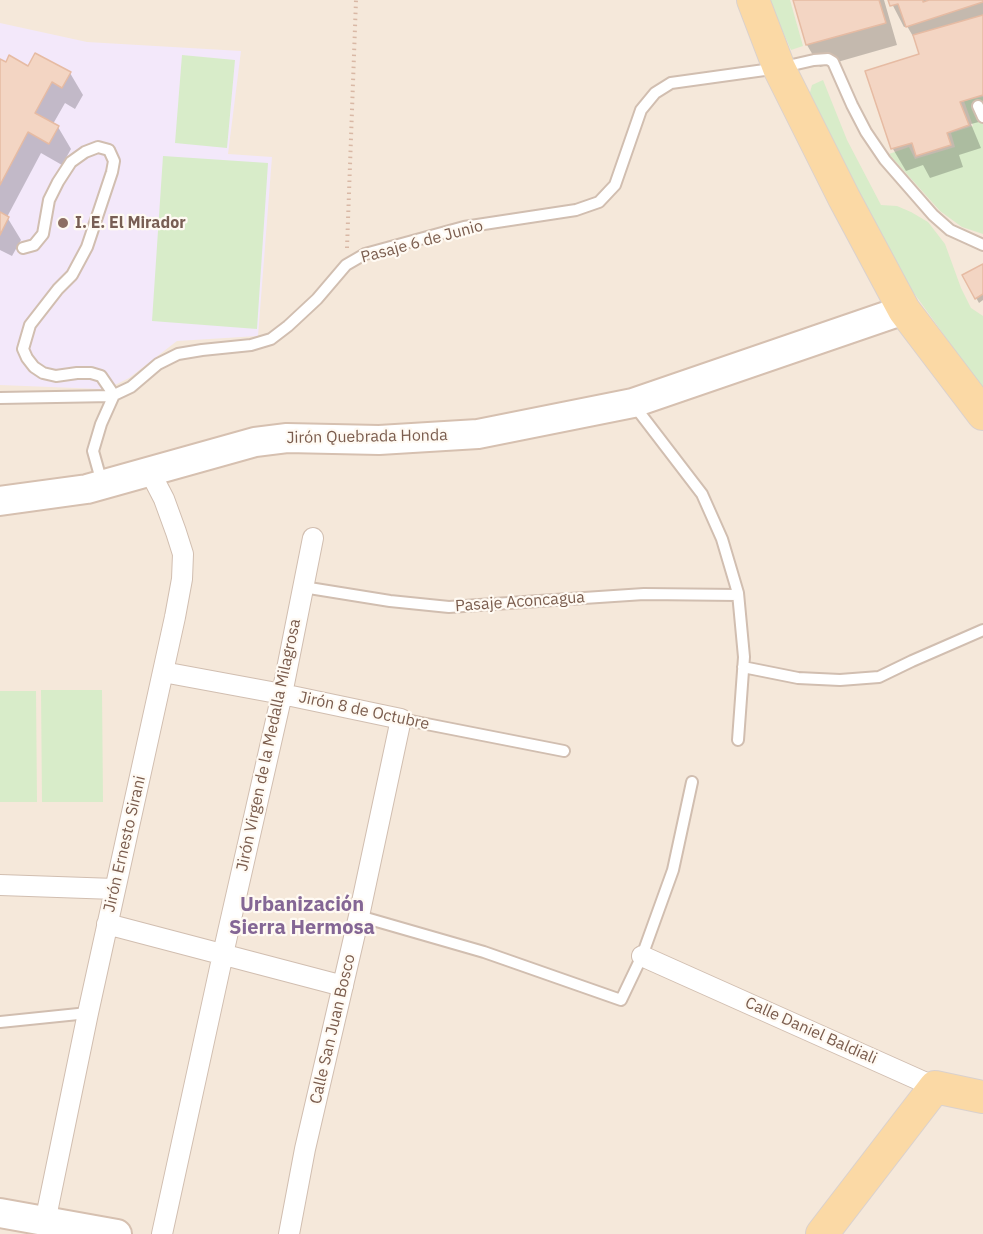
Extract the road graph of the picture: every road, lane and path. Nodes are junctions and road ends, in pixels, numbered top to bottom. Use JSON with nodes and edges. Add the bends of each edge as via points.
{"nodes":[{"id":1,"x":356,"y":0,"type":"edge"},
{"id":2,"x":753,"y":0,"type":"edge"},
{"id":3,"x":779,"y":68,"type":"junction"},
{"id":4,"x":978,"y":106,"type":"dead end"},
{"id":5,"x":983,"y":117,"type":"edge"},
{"id":6,"x":983,"y":245,"type":"edge"},
{"id":7,"x":22,"y":248,"type":"dead end"},
{"id":8,"x":346,"y":266,"type":"junction"},
{"id":9,"x":904,"y":310,"type":"junction"},
{"id":10,"x":114,"y":395,"type":"junction"},
{"id":11,"x":0,"y":398,"type":"edge"},
{"id":12,"x":633,"y":403,"type":"junction"},
{"id":13,"x":983,"y":414,"type":"edge"},
{"id":14,"x":150,"y":472,"type":"junction"},
{"id":15,"x":102,"y":485,"type":"junction"},
{"id":16,"x":0,"y":501,"type":"edge"},
{"id":17,"x":313,"y":538,"type":"dead end"},
{"id":18,"x":303,"y":587,"type":"junction"},
{"id":19,"x":738,"y":595,"type":"junction"},
{"id":20,"x":983,"y":630,"type":"edge"},
{"id":21,"x":743,"y":667,"type":"junction"},
{"id":22,"x":163,"y":672,"type":"junction"},
{"id":23,"x":282,"y":694,"type":"junction"},
{"id":24,"x":401,"y":719,"type":"junction"},
{"id":25,"x":738,"y":740,"type":"dead end"},
{"id":26,"x":564,"y":751,"type":"dead end"},
{"id":27,"x":692,"y":782,"type":"dead end"},
{"id":28,"x":0,"y":885,"type":"edge"},
{"id":29,"x":115,"y":889,"type":"junction"},
{"id":30,"x":359,"y":916,"type":"junction"},
{"id":31,"x":107,"y":924,"type":"junction"},
{"id":32,"x":223,"y":954,"type":"junction"},
{"id":33,"x":642,"y":956,"type":"junction"},
{"id":34,"x":343,"y":986,"type":"junction"},
{"id":35,"x":88,"y":1012,"type":"junction"},
{"id":36,"x":0,"y":1022,"type":"edge"},
{"id":37,"x":935,"y":1087,"type":"junction"},
{"id":38,"x":983,"y":1097,"type":"edge"},
{"id":39,"x":0,"y":1214,"type":"edge"},
{"id":40,"x":45,"y":1221,"type":"junction"},
{"id":41,"x":117,"y":1234,"type":"edge"},
{"id":42,"x":162,"y":1234,"type":"edge"},
{"id":43,"x":288,"y":1234,"type":"edge"},
{"id":44,"x":822,"y":1234,"type":"edge"}],
"edges":[{"from":1,"to":8,"type":"path"},
{"from":2,"to":3,"type":"main road"},
{"from":3,"to":6,"type":"lane","name":"Pasaje 6 de Junio","via":[[814,60],[833,62],[856,114],[885,160],[950,230]]},
{"from":3,"to":8,"type":"lane","name":"Pasaje 6 de Junio","via":[[671,84],[655,93],[641,110],[615,185],[598,202],[576,210],[464,227],[365,254]]},
{"from":3,"to":9,"type":"main road"},
{"from":4,"to":5,"type":"lane"},
{"from":7,"to":10,"type":"lane","via":[[34,245],[43,234],[57,182],[71,162],[98,147],[109,150],[114,161],[112,172],[87,247],[72,275],[30,325],[23,349],[34,367],[43,373],[101,376]]},
{"from":8,"to":10,"type":"lane","name":"Pasaje 6 de Junio","via":[[317,299],[271,339],[178,354]]},
{"from":9,"to":12,"type":"street","name":"Jirón Quebrada Honda"},
{"from":9,"to":13,"type":"main road"},
{"from":10,"to":11,"type":"lane","name":"Pasaje 6 de Junio"},
{"from":10,"to":15,"type":"lane","via":[[93,451]]},
{"from":12,"to":14,"type":"street","name":"Jirón Quebrada Honda","via":[[478,434],[255,442]]},
{"from":12,"to":19,"type":"lane","via":[[702,494],[722,538]]},
{"from":14,"to":15,"type":"street","name":"Jirón Quebrada Honda"},
{"from":14,"to":22,"type":"street","name":"Jirón Ernesto Sirani","via":[[183,554],[182,579]]},
{"from":15,"to":16,"type":"street","name":"Jirón Quebrada Honda"},
{"from":17,"to":18,"type":"street","name":"Jirón Virgen de la Medalla Milagrosa"},
{"from":18,"to":19,"type":"lane","name":"Pasaje Aconcagua","via":[[449,607],[644,594]]},
{"from":18,"to":23,"type":"street","name":"Jirón Virgen de la Medalla Milagrosa"},
{"from":19,"to":21,"type":"lane"},
{"from":20,"to":21,"type":"lane","via":[[879,677],[798,678]]},
{"from":21,"to":25,"type":"lane"},
{"from":22,"to":23,"type":"street","name":"Jirón 8 de Octubre"},
{"from":22,"to":29,"type":"street","name":"Jirón Ernesto Sirani"},
{"from":23,"to":24,"type":"street","name":"Jirón 8 de Octubre"},
{"from":23,"to":32,"type":"street","name":"Jirón Virgen de la Medalla Milagrosa"},
{"from":24,"to":26,"type":"lane","name":"Jirón 8 de Octubre"},
{"from":24,"to":30,"type":"street","name":"Calle San Juan Bosco"},
{"from":27,"to":33,"type":"lane","via":[[673,870]]},
{"from":28,"to":29,"type":"street"},
{"from":29,"to":31,"type":"street","name":"Jirón Ernesto Sirani"},
{"from":30,"to":33,"type":"lane","via":[[484,951],[620,1000]]},
{"from":30,"to":34,"type":"street","name":"Calle San Juan Bosco"},
{"from":31,"to":32,"type":"street"},
{"from":31,"to":35,"type":"street","name":"Jirón Ernesto Sirani"},
{"from":32,"to":34,"type":"street"},
{"from":32,"to":42,"type":"street","name":"Jirón Virgen de la Medalla Milagrosa"},
{"from":33,"to":37,"type":"street","name":"Calle Daniel Baldiali"},
{"from":34,"to":43,"type":"street","name":"Calle San Juan Bosco"},
{"from":35,"to":36,"type":"lane"},
{"from":35,"to":40,"type":"street","name":"Jirón Ernesto Sirani"},
{"from":37,"to":38,"type":"main road","name":"Calle Daniel Baldiali"},
{"from":37,"to":44,"type":"main road"},
{"from":39,"to":40,"type":"street"},
{"from":40,"to":41,"type":"street"}]}
